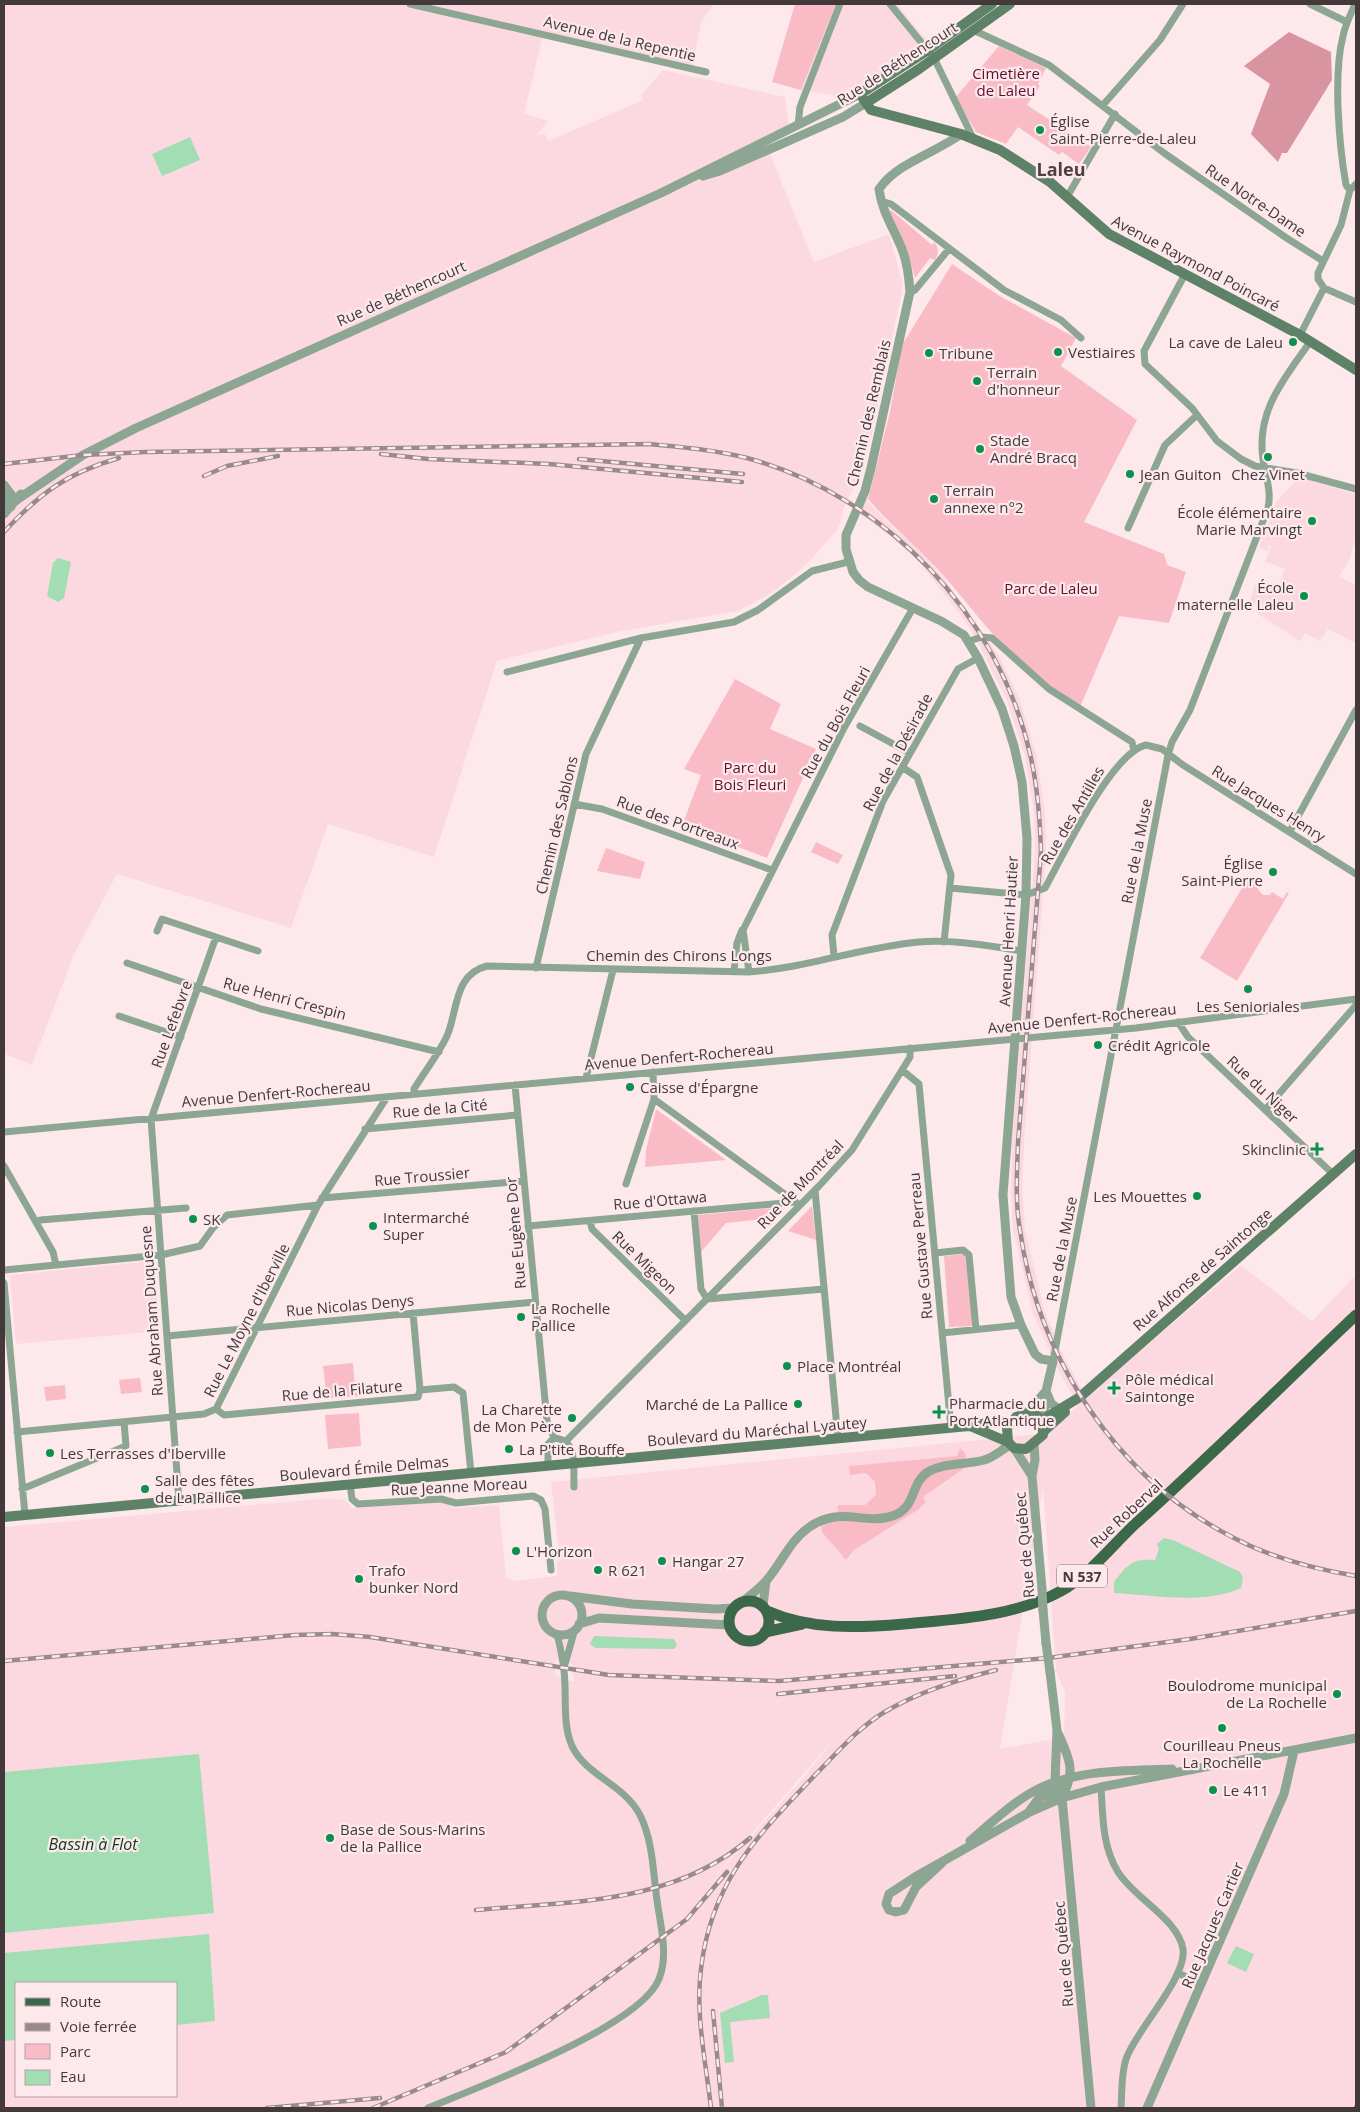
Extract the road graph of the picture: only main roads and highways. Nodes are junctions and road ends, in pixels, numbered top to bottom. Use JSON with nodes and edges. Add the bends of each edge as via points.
{"nodes":[{"id":1,"x":992,"y":4,"type":"edge"},
{"id":2,"x":1010,"y":4,"type":"edge"},
{"id":3,"x":931,"y":54,"type":"junction"},
{"id":4,"x":866,"y":103,"type":"junction"},
{"id":5,"x":1356,"y":370,"type":"edge"},
{"id":6,"x":1356,"y":1154,"type":"edge"},
{"id":7,"x":1356,"y":1315,"type":"edge"},
{"id":8,"x":1064,"y":1408,"type":"junction"},
{"id":9,"x":1041,"y":1419,"type":"junction"},
{"id":10,"x":1009,"y":1423,"type":"junction"},
{"id":11,"x":969,"y":1426,"type":"junction"},
{"id":12,"x":1044,"y":1431,"type":"junction"},
{"id":13,"x":1011,"y":1445,"type":"junction"},
{"id":14,"x":548,"y":1466,"type":"joint"},
{"id":15,"x":4,"y":1517,"type":"edge"},
{"id":16,"x":764,"y":1608,"type":"junction"},
{"id":17,"x":803,"y":1624,"type":"junction"},
{"id":18,"x":765,"y":1632,"type":"junction"}],
"edges":[{"from":1,"to":3,"type":"main road","name":"Rue de Béthencourt"},
{"from":2,"to":3,"type":"main road","name":"Rue de Béthencourt","via":[[974,30]]},
{"from":3,"to":4,"type":"main road","name":"Rue de Béthencourt"},
{"from":3,"to":4,"type":"main road","name":"Rue de Béthencourt","via":[[860,94]]},
{"from":4,"to":5,"type":"main road","name":"Avenue Raymond Poincaré","via":[[871,110],[961,134],[1000,150],[1050,182],[1109,234],[1300,335]]},
{"from":6,"to":8,"type":"main road","name":"Rue Alfonse de Saintonge"},
{"from":7,"to":17,"type":"main road","name":"Rue Roberval","number":"N 537","via":[[1206,1461],[1062,1590],[1019,1608],[965,1618],[879,1626]]},
{"from":8,"to":9,"type":"main road","name":"Rue Alfonse de Saintonge"},
{"from":8,"to":12,"type":"main road","name":"Rue Alfonse de Saintonge","via":[[1066,1411]]},
{"from":9,"to":10,"type":"main road","via":[[1026,1414]]},
{"from":9,"to":12,"type":"main road"},
{"from":10,"to":11,"type":"main road","name":"Boulevard du Maréchal Lyautey","via":[[1000,1421]]},
{"from":10,"to":13,"type":"main road","via":[[1006,1432]]},
{"from":11,"to":13,"type":"main road","name":"Boulevard du Maréchal Lyautey"},
{"from":11,"to":14,"type":"main road","name":"Boulevard du Maréchal Lyautey"},
{"from":12,"to":13,"type":"main road","via":[[1026,1449]]},
{"from":14,"to":15,"type":"main road","name":"Boulevard Émile Delmas"},
{"from":16,"to":17,"type":"main road","name":"Rue Roberval"},
{"from":16,"to":18,"type":"main road","via":[[769,1619]]},
{"from":16,"to":18,"type":"main road","via":[[757,1602],[739,1604],[730,1613],[729,1625],[736,1636],[748,1641]]},
{"from":17,"to":18,"type":"main road","name":"Rue Roberval"}]}
